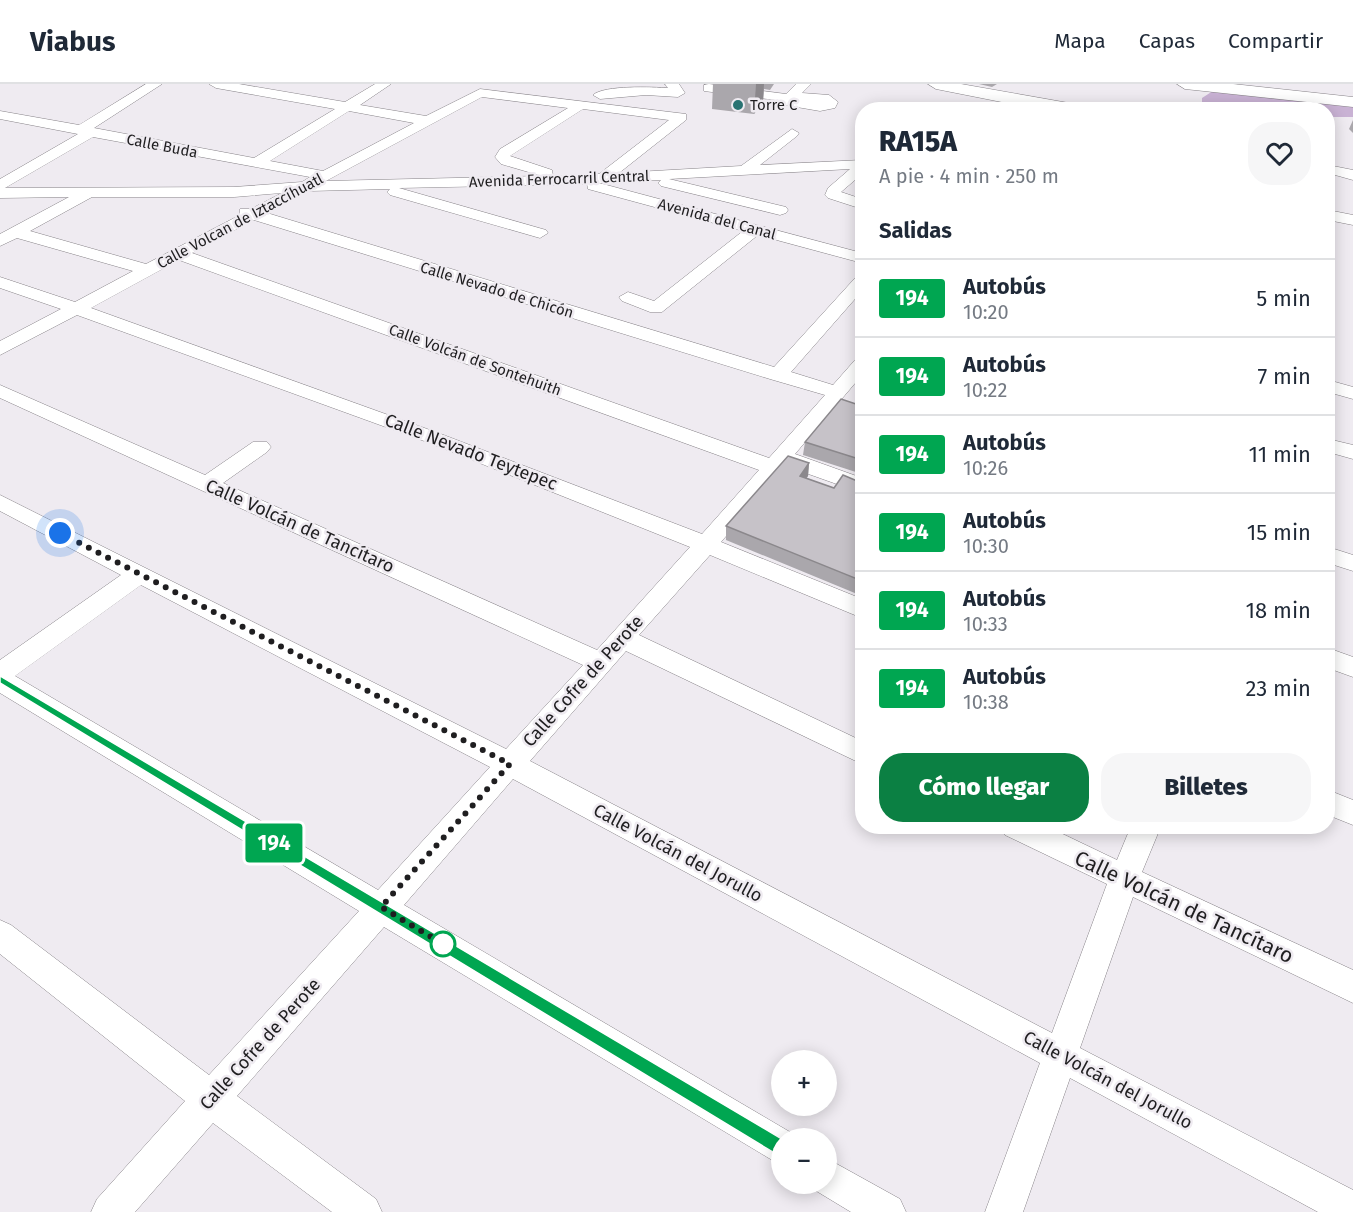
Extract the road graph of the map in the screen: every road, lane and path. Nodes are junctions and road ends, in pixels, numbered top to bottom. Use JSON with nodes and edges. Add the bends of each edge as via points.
{"nodes":[{"id":1,"x":155,"y":84,"type":"edge"},
{"id":2,"x":216,"y":84,"type":"edge"},
{"id":3,"x":383,"y":84,"type":"edge"},
{"id":4,"x":520,"y":84,"type":"edge"},
{"id":5,"x":672,"y":84,"type":"edge"},
{"id":6,"x":936,"y":84,"type":"edge"},
{"id":7,"x":1185,"y":84,"type":"edge"},
{"id":8,"x":709,"y":88,"type":"dead end"},
{"id":9,"x":1216,"y":89,"type":"junction"},
{"id":10,"x":1253,"y":89,"type":"edge"},
{"id":11,"x":1274,"y":90,"type":"edge"},
{"id":12,"x":797,"y":93,"type":"edge"},
{"id":13,"x":1026,"y":102,"type":"edge"},
{"id":14,"x":1202,"y":102,"type":"dead end"},
{"id":15,"x":1353,"y":102,"type":"edge"},
{"id":16,"x":348,"y":106,"type":"junction"},
{"id":17,"x":577,"y":108,"type":"dead end"},
{"id":18,"x":0,"y":114,"type":"edge"},
{"id":19,"x":1335,"y":117,"type":"edge"},
{"id":20,"x":1353,"y":117,"type":"edge"},
{"id":21,"x":429,"y":121,"type":"junction"},
{"id":22,"x":86,"y":131,"type":"junction"},
{"id":23,"x":792,"y":133,"type":"dead end"},
{"id":24,"x":1335,"y":163,"type":"edge"},
{"id":25,"x":255,"y":164,"type":"junction"},
{"id":26,"x":855,"y":165,"type":"edge"},
{"id":27,"x":1353,"y":166,"type":"edge"},
{"id":28,"x":745,"y":171,"type":"junction"},
{"id":29,"x":855,"y":171,"type":"edge"},
{"id":30,"x":1335,"y":171,"type":"edge"},
{"id":31,"x":1353,"y":175,"type":"edge"},
{"id":32,"x":324,"y":176,"type":"junction"},
{"id":33,"x":638,"y":176,"type":"junction"},
{"id":34,"x":604,"y":177,"type":"junction"},
{"id":35,"x":572,"y":180,"type":"junction"},
{"id":36,"x":0,"y":185,"type":"edge"},
{"id":37,"x":368,"y":185,"type":"junction"},
{"id":38,"x":158,"y":186,"type":"junction"},
{"id":39,"x":305,"y":186,"type":"junction"},
{"id":40,"x":255,"y":188,"type":"junction"},
{"id":41,"x":96,"y":189,"type":"junction"},
{"id":42,"x":180,"y":192,"type":"junction"},
{"id":43,"x":0,"y":193,"type":"edge"},
{"id":44,"x":855,"y":202,"type":"edge"},
{"id":45,"x":780,"y":210,"type":"dead end"},
{"id":46,"x":255,"y":214,"type":"junction"},
{"id":47,"x":1335,"y":216,"type":"edge"},
{"id":48,"x":1353,"y":220,"type":"edge"},
{"id":49,"x":755,"y":230,"type":"junction"},
{"id":50,"x":17,"y":233,"type":"junction"},
{"id":51,"x":540,"y":233,"type":"dead end"},
{"id":52,"x":0,"y":242,"type":"edge"},
{"id":53,"x":178,"y":254,"type":"junction"},
{"id":54,"x":855,"y":256,"type":"edge"},
{"id":55,"x":147,"y":270,"type":"junction"},
{"id":56,"x":0,"y":282,"type":"edge"},
{"id":57,"x":855,"y":289,"type":"edge"},
{"id":58,"x":628,"y":297,"type":"dead end"},
{"id":59,"x":75,"y":308,"type":"junction"},
{"id":60,"x":0,"y":349,"type":"edge"},
{"id":61,"x":1353,"y":371,"type":"edge"},
{"id":62,"x":777,"y":375,"type":"junction"},
{"id":63,"x":855,"y":375,"type":"edge"},
{"id":64,"x":1342,"y":390,"type":"edge"},
{"id":65,"x":0,"y":391,"type":"edge"},
{"id":66,"x":840,"y":400,"type":"junction"},
{"id":67,"x":260,"y":447,"type":"dead end"},
{"id":68,"x":1335,"y":447,"type":"edge"},
{"id":69,"x":1353,"y":452,"type":"edge"},
{"id":70,"x":776,"y":461,"type":"junction"},
{"id":71,"x":207,"y":484,"type":"junction"},
{"id":72,"x":855,"y":484,"type":"edge"},
{"id":73,"x":0,"y":502,"type":"edge"},
{"id":74,"x":706,"y":543,"type":"junction"},
{"id":75,"x":1335,"y":557,"type":"edge"},
{"id":76,"x":1353,"y":563,"type":"edge"},
{"id":77,"x":139,"y":574,"type":"junction"},
{"id":78,"x":855,"y":606,"type":"edge"},
{"id":79,"x":622,"y":638,"type":"junction"},
{"id":80,"x":1335,"y":661,"type":"edge"},
{"id":81,"x":600,"y":662,"type":"junction"},
{"id":82,"x":1353,"y":667,"type":"edge"},
{"id":83,"x":0,"y":673,"type":"edge"},
{"id":84,"x":0,"y":680,"type":"edge"},
{"id":85,"x":855,"y":750,"type":"edge"},
{"id":86,"x":510,"y":764,"type":"junction"},
{"id":87,"x":1335,"y":805,"type":"edge"},
{"id":88,"x":1353,"y":813,"type":"edge"},
{"id":89,"x":1031,"y":834,"type":"edge"},
{"id":90,"x":1143,"y":834,"type":"edge"},
{"id":91,"x":1124,"y":879,"type":"junction"},
{"id":92,"x":381,"y":907,"type":"junction"},
{"id":93,"x":0,"y":935,"type":"edge"},
{"id":94,"x":1353,"y":987,"type":"edge"},
{"id":95,"x":1062,"y":1055,"type":"junction"},
{"id":96,"x":211,"y":1099,"type":"junction"},
{"id":97,"x":771,"y":1141,"type":"edge"},
{"id":98,"x":837,"y":1182,"type":"edge"},
{"id":99,"x":1353,"y":1210,"type":"edge"},
{"id":100,"x":110,"y":1212,"type":"edge"},
{"id":101,"x":363,"y":1212,"type":"edge"},
{"id":102,"x":887,"y":1212,"type":"edge"},
{"id":103,"x":1004,"y":1212,"type":"edge"}],
"edges":[{"from":1,"to":22,"type":"street"},
{"from":2,"to":16,"type":"street"},
{"from":3,"to":16,"type":"street"},
{"from":4,"to":5,"type":"street","via":[[609,96],[646,91],[678,93]]},
{"from":6,"to":13,"type":"main road"},
{"from":7,"to":9,"type":"main road"},
{"from":8,"to":12,"type":"street"},
{"from":9,"to":10,"type":"main road"},
{"from":9,"to":14,"type":"main road","via":[[1206,94]]},
{"from":10,"to":11,"type":"main road"},
{"from":11,"to":15,"type":"main road"},
{"from":12,"to":12,"type":"street","via":[[782,101],[779,109],[821,114],[830,105],[828,100]]},
{"from":16,"to":21,"type":"street"},
{"from":16,"to":25,"type":"street"},
{"from":17,"to":35,"type":"street","name":"Avenida del Canal","via":[[502,157]]},
{"from":18,"to":22,"type":"street","name":"Calle Buda"},
{"from":19,"to":20,"type":"main road"},
{"from":21,"to":32,"type":"street","name":"Calle Volcan de Iztaccíhuatl"},
{"from":21,"to":34,"type":"street","name":"Calle Volcan de Iztaccíhuatl","via":[[480,93],[681,117]]},
{"from":22,"to":25,"type":"street","name":"Calle Buda"},
{"from":22,"to":36,"type":"street"},
{"from":23,"to":28,"type":"street"},
{"from":24,"to":27,"type":"street"},
{"from":25,"to":32,"type":"street","name":"Calle Buda"},
{"from":26,"to":28,"type":"street","name":"Avenida Ferrocarril Central"},
{"from":28,"to":33,"type":"street","name":"Avenida Ferrocarril Central"},
{"from":29,"to":44,"type":"street","via":[[832,191],[838,198]]},
{"from":30,"to":31,"type":"street"},
{"from":32,"to":39,"type":"street","name":"Calle Volcan de Iztaccíhuatl"},
{"from":33,"to":34,"type":"street","name":"Avenida Ferrocarril Central"},
{"from":33,"to":45,"type":"street"},
{"from":34,"to":35,"type":"street","name":"Avenida Ferrocarril Central"},
{"from":35,"to":37,"type":"street","name":"Avenida Ferrocarril Central"},
{"from":35,"to":49,"type":"street","name":"Avenida del Canal"},
{"from":36,"to":41,"type":"street","name":"Avenida Ferrocarril Central"},
{"from":37,"to":39,"type":"street","name":"Avenida Ferrocarril Central"},
{"from":37,"to":51,"type":"street"},
{"from":38,"to":40,"type":"street","name":"Avenida Ferrocarril Central"},
{"from":38,"to":41,"type":"street","name":"Avenida Ferrocarril Central"},
{"from":38,"to":42,"type":"street","name":"Calle Nevado de Chicón"},
{"from":39,"to":40,"type":"street","name":"Avenida Ferrocarril Central"},
{"from":39,"to":46,"type":"street","name":"Calle Volcan de Iztaccíhuatl"},
{"from":40,"to":42,"type":"street","name":"Avenida Ferrocarril Central"},
{"from":41,"to":42,"type":"street","name":"Avenida Ferrocarril Central"},
{"from":41,"to":43,"type":"street","name":"Avenida Ferrocarril Central"},
{"from":41,"to":50,"type":"street"},
{"from":42,"to":46,"type":"street","name":"Calle Nevado de Chicón"},
{"from":46,"to":53,"type":"street","name":"Calle Volcan de Iztaccíhuatl"},
{"from":46,"to":62,"type":"street","name":"Calle Nevado de Chicón"},
{"from":47,"to":48,"type":"street"},
{"from":49,"to":54,"type":"street","name":"Avenida del Canal"},
{"from":49,"to":58,"type":"street","via":[[656,308]]},
{"from":50,"to":52,"type":"street"},
{"from":50,"to":55,"type":"street"},
{"from":53,"to":55,"type":"street","name":"Calle Volcan de Iztaccíhuatl"},
{"from":53,"to":70,"type":"street","name":"Calle Volcán de Sontehuith"},
{"from":55,"to":59,"type":"street","name":"Calle Volcan de Iztaccíhuatl"},
{"from":56,"to":59,"type":"street","name":"Calle Nevado Teytepec"},
{"from":57,"to":62,"type":"street"},
{"from":59,"to":60,"type":"street","name":"Calle Volcan de Iztaccíhuatl"},
{"from":59,"to":74,"type":"street","name":"Calle Nevado Teytepec","via":[[355,408]]},
{"from":61,"to":64,"type":"street"},
{"from":62,"to":66,"type":"street","name":"Calle Nevado de Chicón"},
{"from":63,"to":66,"type":"street","name":"Calle Cofre de Perote"},
{"from":65,"to":71,"type":"street","name":"Calle Volcán de Tancítaro"},
{"from":66,"to":70,"type":"street","name":"Calle Cofre de Perote"},
{"from":67,"to":71,"type":"street"},
{"from":68,"to":69,"type":"street"},
{"from":70,"to":72,"type":"street","name":"Calle Volcán de Sontehuith"},
{"from":70,"to":74,"type":"street","name":"Calle Cofre de Perote"},
{"from":71,"to":81,"type":"street","name":"Calle Volcán de Tancítaro"},
{"from":73,"to":77,"type":"street","name":"Calle Volcán del Jorullo"},
{"from":74,"to":78,"type":"street","name":"Calle Nevado Teytepec"},
{"from":74,"to":79,"type":"street","name":"Calle Cofre de Perote"},
{"from":75,"to":76,"type":"street"},
{"from":77,"to":83,"type":"street"},
{"from":77,"to":86,"type":"street","name":"Calle Volcán del Jorullo"},
{"from":79,"to":81,"type":"street","name":"Calle Cofre de Perote"},
{"from":79,"to":85,"type":"street"},
{"from":80,"to":82,"type":"street"},
{"from":81,"to":86,"type":"street","name":"Calle Cofre de Perote"},
{"from":84,"to":92,"type":"street"},
{"from":86,"to":92,"type":"street","name":"Calle Cofre de Perote"},
{"from":86,"to":95,"type":"street","name":"Calle Volcán del Jorullo"},
{"from":87,"to":88,"type":"street"},
{"from":89,"to":91,"type":"street","name":"Calle Volcán de Tancítaro"},
{"from":90,"to":91,"type":"street"},
{"from":91,"to":94,"type":"street","name":"Calle Volcán de Tancítaro"},
{"from":91,"to":95,"type":"street"},
{"from":92,"to":96,"type":"street","name":"Calle Cofre de Perote"},
{"from":92,"to":97,"type":"street"},
{"from":93,"to":96,"type":"street"},
{"from":95,"to":99,"type":"street","name":"Calle Volcán del Jorullo"},
{"from":95,"to":103,"type":"street"},
{"from":96,"to":100,"type":"street","name":"Calle Cofre de Perote"},
{"from":96,"to":101,"type":"street"},
{"from":98,"to":102,"type":"street"}]}
